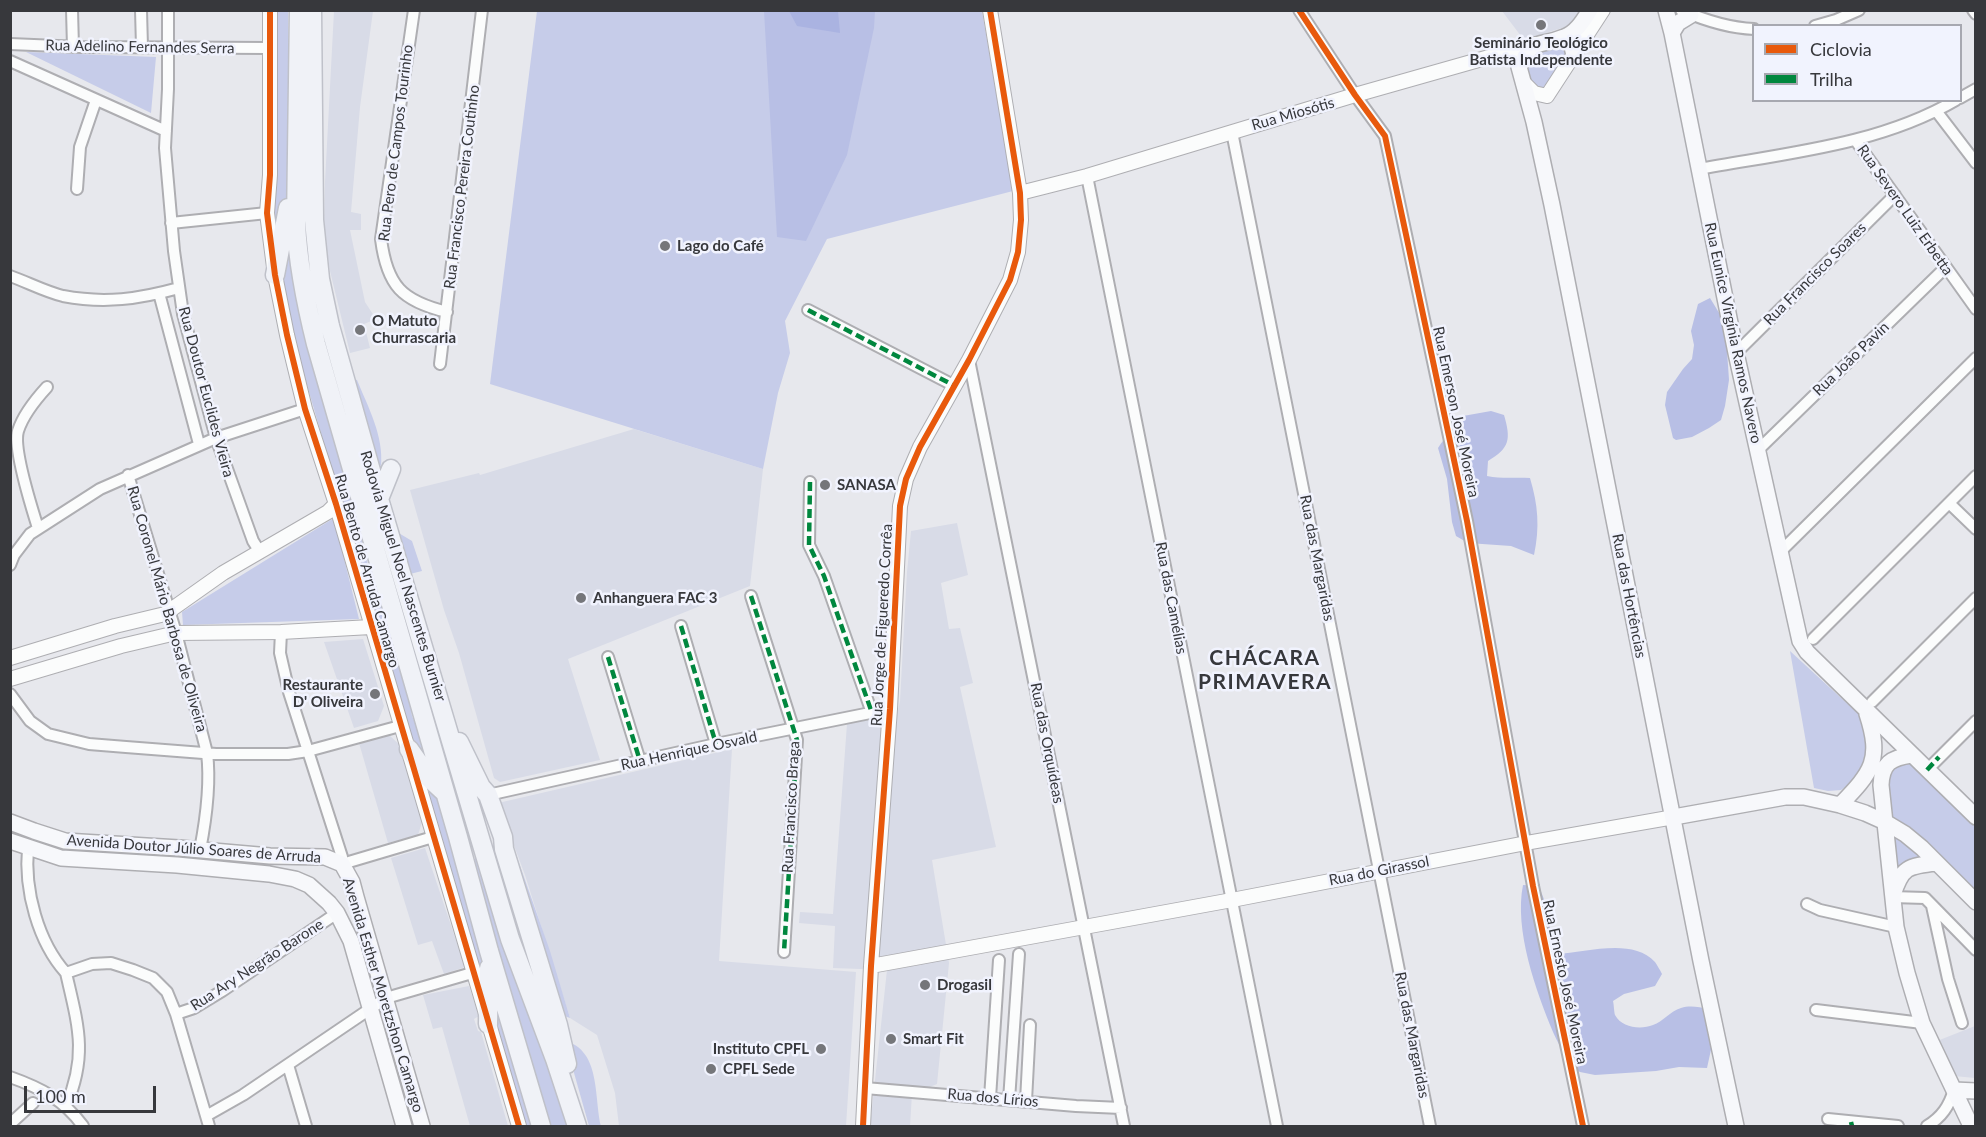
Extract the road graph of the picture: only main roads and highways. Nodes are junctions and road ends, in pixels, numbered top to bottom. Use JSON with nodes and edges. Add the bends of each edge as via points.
{"nodes":[{"id":1,"x":299,"y":10,"type":"edge"},
{"id":2,"x":312,"y":10,"type":"edge"},
{"id":3,"x":1590,"y":10,"type":"edge"},
{"id":4,"x":1666,"y":10,"type":"edge"},
{"id":5,"x":1686,"y":13,"type":"edge"},
{"id":6,"x":1672,"y":33,"type":"junction"},
{"id":7,"x":1565,"y":37,"type":"junction"},
{"id":8,"x":1574,"y":55,"type":"road end"},
{"id":9,"x":1518,"y":67,"type":"joint"},
{"id":10,"x":297,"y":181,"type":"junction"},
{"id":11,"x":274,"y":275,"type":"road end"},
{"id":12,"x":391,"y":470,"type":"dead end"},
{"id":13,"x":379,"y":499,"type":"junction"},
{"id":14,"x":1869,"y":706,"type":"junction"},
{"id":15,"x":444,"y":714,"type":"junction"},
{"id":16,"x":409,"y":749,"type":"road end"},
{"id":17,"x":1911,"y":755,"type":"junction"},
{"id":18,"x":445,"y":794,"type":"junction"},
{"id":19,"x":1840,"y":805,"type":"junction"},
{"id":20,"x":1674,"y":817,"type":"junction"},
{"id":21,"x":1976,"y":817,"type":"edge"},
{"id":22,"x":10,"y":822,"type":"edge"},
{"id":23,"x":1885,"y":822,"type":"junction"},
{"id":24,"x":10,"y":841,"type":"edge"},
{"id":25,"x":482,"y":842,"type":"junction"},
{"id":26,"x":504,"y":849,"type":"junction"},
{"id":27,"x":318,"y":857,"type":"junction"},
{"id":28,"x":1936,"y":863,"type":"junction"},
{"id":29,"x":342,"y":864,"type":"joint"},
{"id":30,"x":467,"y":869,"type":"junction"},
{"id":31,"x":300,"y":881,"type":"junction"},
{"id":32,"x":356,"y":897,"type":"junction"},
{"id":33,"x":1892,"y":897,"type":"junction"},
{"id":34,"x":1976,"y":902,"type":"edge"},
{"id":35,"x":333,"y":908,"type":"junction"},
{"id":36,"x":489,"y":951,"type":"junction"},
{"id":37,"x":488,"y":1024,"type":"road end"},
{"id":38,"x":1954,"y":1090,"type":"junction"},
{"id":39,"x":1976,"y":1091,"type":"edge"},
{"id":40,"x":404,"y":1126,"type":"edge"},
{"id":41,"x":422,"y":1126,"type":"edge"},
{"id":42,"x":541,"y":1126,"type":"edge"},
{"id":43,"x":577,"y":1126,"type":"edge"},
{"id":44,"x":585,"y":1126,"type":"edge"},
{"id":45,"x":1736,"y":1126,"type":"edge"},
{"id":46,"x":1971,"y":1126,"type":"edge"}],
"edges":[{"from":1,"to":10,"type":"highway","name":"Rodovia Miguel Noel Nascentes Burnier"},
{"from":2,"to":13,"type":"highway","name":"Rodovia Miguel Noel Nascentes Burnier","via":[[314,220],[320,279]]},
{"from":3,"to":7,"type":"main road"},
{"from":4,"to":6,"type":"main road","name":"Rua Eunice Virgínia Ramos Navero"},
{"from":5,"to":6,"type":"main road"},
{"from":6,"to":14,"type":"main road","name":"Rua Eunice Virgínia Ramos Navero","via":[[1795,625],[1800,640]]},
{"from":7,"to":8,"type":"main road"},
{"from":7,"to":9,"type":"main road","name":"Rua Miosótis","via":[[1535,44]]},
{"from":9,"to":20,"type":"main road","name":"Rua das Hortências","via":[[1552,205]]},
{"from":10,"to":11,"type":"highway"},
{"from":10,"to":18,"type":"highway","name":"Rodovia Miguel Noel Nascentes Burnier","via":[[297,252],[306,305]]},
{"from":12,"to":13,"type":"highway"},
{"from":13,"to":15,"type":"highway","name":"Rodovia Miguel Noel Nascentes Burnier"},
{"from":14,"to":17,"type":"main road"},
{"from":14,"to":19,"type":"main road","via":[[1874,743],[1872,765],[1860,785]]},
{"from":15,"to":25,"type":"highway","name":"Rodovia Miguel Noel Nascentes Burnier"},
{"from":15,"to":26,"type":"highway","via":[[488,795]]},
{"from":16,"to":18,"type":"highway"},
{"from":17,"to":21,"type":"main road"},
{"from":17,"to":23,"type":"main road","via":[[1896,757],[1882,775]]},
{"from":18,"to":30,"type":"highway","name":"Rodovia Miguel Noel Nascentes Burnier"},
{"from":19,"to":20,"type":"main road","name":"Rua do Girassol","via":[[1793,797]]},
{"from":19,"to":23,"type":"main road","name":"Rua do Girassol"},
{"from":20,"to":45,"type":"main road","name":"Rua das Hortências"},
{"from":22,"to":27,"type":"main road","name":"Avenida Doutor Júlio Soares de Arruda","via":[[65,841]]},
{"from":23,"to":28,"type":"main road","name":"Rua do Girassol","via":[[1905,834]]},
{"from":23,"to":33,"type":"main road"},
{"from":24,"to":31,"type":"main road","name":"Avenida Doutor Júlio Soares de Arruda","via":[[61,858],[177,865]]},
{"from":25,"to":26,"type":"highway","via":[[498,843]]},
{"from":25,"to":30,"type":"highway","via":[[468,856]]},
{"from":25,"to":43,"type":"highway","name":"Rodovia Miguel Noel Nascentes Burnier","via":[[510,939]]},
{"from":26,"to":44,"type":"highway"},
{"from":27,"to":29,"type":"main road","name":"Avenida Doutor Júlio Soares de Arruda"},
{"from":27,"to":31,"type":"main road","via":[[302,868]]},
{"from":28,"to":33,"type":"main road","via":[[1903,871]]},
{"from":28,"to":34,"type":"main road","name":"Rua do Girassol"},
{"from":29,"to":32,"type":"main road","name":"Avenida Esther Moretzshon Camargo"},
{"from":30,"to":36,"type":"highway","name":"Rodovia Miguel Noel Nascentes Burnier"},
{"from":31,"to":35,"type":"main road","name":"Avenida Doutor Júlio Soares de Arruda"},
{"from":32,"to":35,"type":"main road","via":[[349,906]]},
{"from":32,"to":41,"type":"main road","name":"Avenida Esther Moretzshon Camargo"},
{"from":33,"to":38,"type":"main road","via":[[1896,927],[1922,1023]]},
{"from":35,"to":40,"type":"main road","name":"Avenida Esther Moretzshon Camargo","via":[[351,941]]},
{"from":36,"to":37,"type":"highway"},
{"from":36,"to":42,"type":"highway","name":"Rodovia Miguel Noel Nascentes Burnier"},
{"from":38,"to":39,"type":"main road"},
{"from":38,"to":46,"type":"main road"}]}
